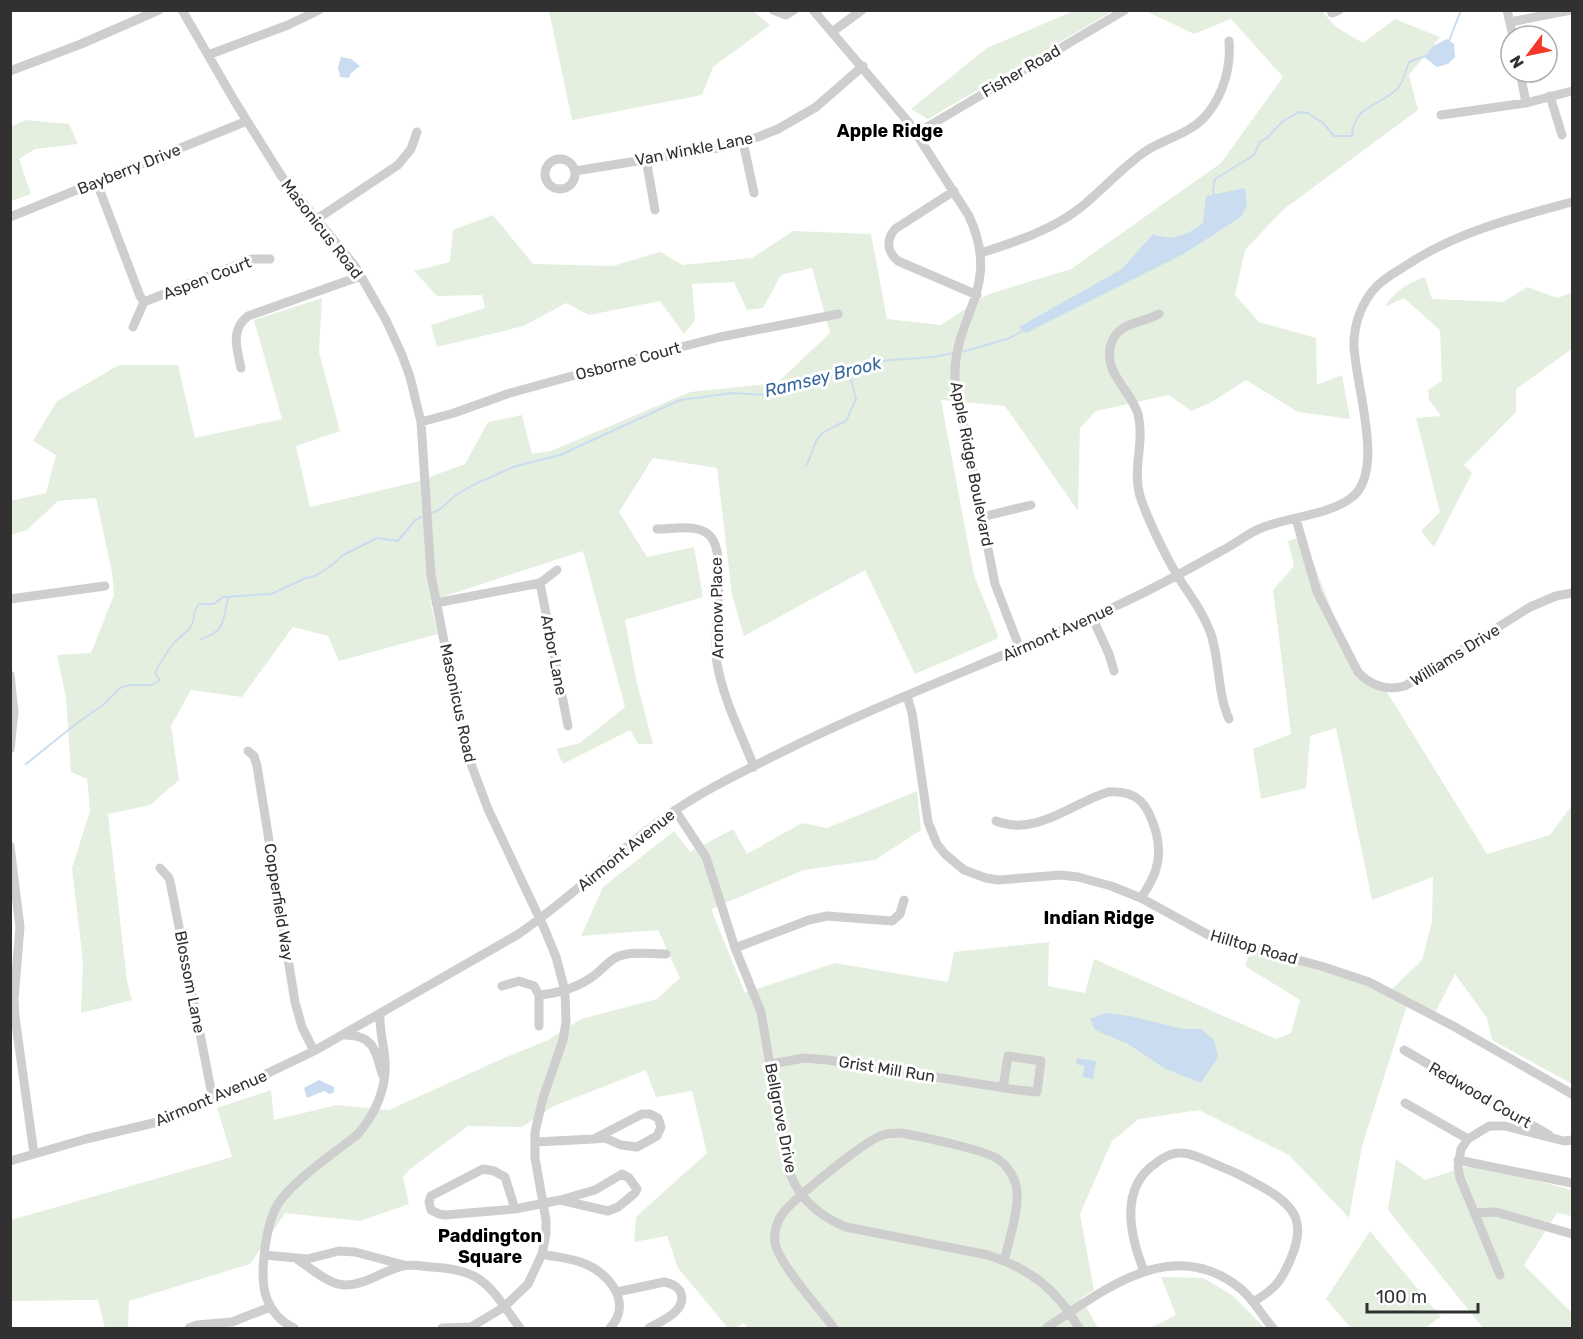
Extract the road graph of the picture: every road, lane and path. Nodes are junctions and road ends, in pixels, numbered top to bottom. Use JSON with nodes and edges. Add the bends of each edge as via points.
{"nodes":[{"id":1,"x":159,"y":10,"type":"edge"},
{"id":2,"x":182,"y":10,"type":"edge"},
{"id":3,"x":319,"y":10,"type":"edge"},
{"id":4,"x":772,"y":10,"type":"edge"},
{"id":5,"x":794,"y":10,"type":"edge"},
{"id":6,"x":813,"y":10,"type":"edge"},
{"id":7,"x":862,"y":10,"type":"edge"},
{"id":8,"x":1125,"y":10,"type":"edge"},
{"id":9,"x":1331,"y":10,"type":"edge"},
{"id":10,"x":1338,"y":10,"type":"edge"},
{"id":11,"x":1507,"y":10,"type":"edge"},
{"id":12,"x":1571,"y":10,"type":"edge"},
{"id":13,"x":1510,"y":22,"type":"joint"},
{"id":14,"x":832,"y":32,"type":"junction"},
{"id":15,"x":1229,"y":41,"type":"dead end"},
{"id":16,"x":208,"y":55,"type":"junction"},
{"id":17,"x":863,"y":66,"type":"junction"},
{"id":18,"x":10,"y":71,"type":"edge"},
{"id":19,"x":1522,"y":84,"type":"edge"},
{"id":20,"x":1572,"y":91,"type":"edge"},
{"id":21,"x":1550,"y":96,"type":"junction"},
{"id":22,"x":1526,"y":103,"type":"junction"},
{"id":23,"x":1441,"y":115,"type":"dead end"},
{"id":24,"x":247,"y":121,"type":"junction"},
{"id":25,"x":417,"y":132,"type":"dead end"},
{"id":26,"x":917,"y":133,"type":"junction"},
{"id":27,"x":1562,"y":135,"type":"dead end"},
{"id":28,"x":743,"y":142,"type":"junction"},
{"id":29,"x":646,"y":159,"type":"junction"},
{"id":30,"x":574,"y":171,"type":"dead end"},
{"id":31,"x":98,"y":183,"type":"junction"},
{"id":32,"x":954,"y":191,"type":"junction"},
{"id":33,"x":754,"y":193,"type":"dead end"},
{"id":34,"x":1572,"y":202,"type":"edge"},
{"id":35,"x":655,"y":210,"type":"dead end"},
{"id":36,"x":10,"y":217,"type":"edge"},
{"id":37,"x":317,"y":219,"type":"junction"},
{"id":38,"x":981,"y":253,"type":"junction"},
{"id":39,"x":270,"y":259,"type":"dead end"},
{"id":40,"x":361,"y":276,"type":"junction"},
{"id":41,"x":977,"y":295,"type":"junction"},
{"id":42,"x":144,"y":302,"type":"junction"},
{"id":43,"x":838,"y":314,"type":"dead end"},
{"id":44,"x":1159,"y":314,"type":"dead end"},
{"id":45,"x":133,"y":327,"type":"dead end"},
{"id":46,"x":241,"y":368,"type":"dead end"},
{"id":47,"x":421,"y":422,"type":"junction"},
{"id":48,"x":1031,"y":505,"type":"dead end"},
{"id":49,"x":982,"y":517,"type":"junction"},
{"id":50,"x":1296,"y":519,"type":"junction"},
{"id":51,"x":657,"y":529,"type":"dead end"},
{"id":52,"x":557,"y":570,"type":"dead end"},
{"id":53,"x":1177,"y":575,"type":"junction"},
{"id":54,"x":540,"y":584,"type":"junction"},
{"id":55,"x":105,"y":586,"type":"dead end"},
{"id":56,"x":1572,"y":593,"type":"edge"},
{"id":57,"x":10,"y":599,"type":"edge"},
{"id":58,"x":436,"y":603,"type":"junction"},
{"id":59,"x":1092,"y":617,"type":"junction"},
{"id":60,"x":1020,"y":649,"type":"junction"},
{"id":61,"x":1114,"y":671,"type":"dead end"},
{"id":62,"x":10,"y":675,"type":"edge"},
{"id":63,"x":907,"y":696,"type":"junction"},
{"id":64,"x":1229,"y":719,"type":"dead end"},
{"id":65,"x":568,"y":726,"type":"dead end"},
{"id":66,"x":10,"y":749,"type":"edge"},
{"id":67,"x":248,"y":752,"type":"dead end"},
{"id":68,"x":754,"y":766,"type":"junction"},
{"id":69,"x":675,"y":810,"type":"junction"},
{"id":70,"x":996,"y":821,"type":"dead end"},
{"id":71,"x":10,"y":846,"type":"edge"},
{"id":72,"x":160,"y":868,"type":"dead end"},
{"id":73,"x":14,"y":889,"type":"edge"},
{"id":74,"x":1141,"y":898,"type":"junction"},
{"id":75,"x":904,"y":900,"type":"dead end"},
{"id":76,"x":540,"y":920,"type":"junction"},
{"id":77,"x":735,"y":948,"type":"junction"},
{"id":78,"x":666,"y":954,"type":"dead end"},
{"id":79,"x":502,"y":986,"type":"dead end"},
{"id":80,"x":565,"y":991,"type":"junction"},
{"id":81,"x":539,"y":995,"type":"junction"},
{"id":82,"x":380,"y":1013,"type":"junction"},
{"id":83,"x":539,"y":1026,"type":"dead end"},
{"id":84,"x":343,"y":1035,"type":"junction"},
{"id":85,"x":1404,"y":1050,"type":"dead end"},
{"id":86,"x":314,"y":1051,"type":"junction"},
{"id":87,"x":771,"y":1064,"type":"junction"},
{"id":88,"x":383,"y":1080,"type":"junction"},
{"id":89,"x":1003,"y":1088,"type":"junction"},
{"id":90,"x":1572,"y":1094,"type":"edge"},
{"id":91,"x":213,"y":1100,"type":"junction"},
{"id":92,"x":1405,"y":1103,"type":"dead end"},
{"id":93,"x":1506,"y":1110,"type":"junction"},
{"id":94,"x":1500,"y":1125,"type":"junction"},
{"id":95,"x":594,"y":1139,"type":"junction"},
{"id":96,"x":1468,"y":1139,"type":"junction"},
{"id":97,"x":1556,"y":1139,"type":"junction"},
{"id":98,"x":1572,"y":1140,"type":"edge"},
{"id":99,"x":535,"y":1142,"type":"junction"},
{"id":100,"x":34,"y":1154,"type":"junction"},
{"id":101,"x":1458,"y":1160,"type":"junction"},
{"id":102,"x":10,"y":1161,"type":"edge"},
{"id":103,"x":1572,"y":1183,"type":"edge"},
{"id":104,"x":801,"y":1195,"type":"junction"},
{"id":105,"x":560,"y":1200,"type":"junction"},
{"id":106,"x":543,"y":1203,"type":"junction"},
{"id":107,"x":514,"y":1209,"type":"junction"},
{"id":108,"x":1475,"y":1213,"type":"junction"},
{"id":109,"x":1572,"y":1234,"type":"edge"},
{"id":110,"x":542,"y":1254,"type":"junction"},
{"id":111,"x":265,"y":1255,"type":"junction"},
{"id":112,"x":298,"y":1260,"type":"junction"},
{"id":113,"x":1004,"y":1261,"type":"junction"},
{"id":114,"x":404,"y":1265,"type":"junction"},
{"id":115,"x":1144,"y":1271,"type":"junction"},
{"id":116,"x":1500,"y":1275,"type":"dead end"},
{"id":117,"x":617,"y":1292,"type":"junction"},
{"id":118,"x":1253,"y":1302,"type":"junction"},
{"id":119,"x":270,"y":1307,"type":"junction"},
{"id":120,"x":504,"y":1307,"type":"junction"},
{"id":121,"x":1070,"y":1313,"type":"junction"},
{"id":122,"x":194,"y":1327,"type":"edge"},
{"id":123,"x":471,"y":1328,"type":"edge"},
{"id":124,"x":294,"y":1329,"type":"edge"},
{"id":125,"x":442,"y":1329,"type":"edge"},
{"id":126,"x":520,"y":1329,"type":"edge"},
{"id":127,"x":610,"y":1329,"type":"edge"},
{"id":128,"x":649,"y":1329,"type":"edge"},
{"id":129,"x":834,"y":1329,"type":"edge"},
{"id":130,"x":1046,"y":1329,"type":"edge"},
{"id":131,"x":1079,"y":1329,"type":"edge"},
{"id":132,"x":1273,"y":1329,"type":"edge"}],
"edges":[{"from":1,"to":18,"type":"street"},
{"from":2,"to":16,"type":"street","name":"Masonicus Road"},
{"from":3,"to":16,"type":"street"},
{"from":4,"to":5,"type":"street","via":[[786,15]]},
{"from":6,"to":14,"type":"street","name":"Apple Ridge Boulevard"},
{"from":7,"to":14,"type":"street"},
{"from":8,"to":26,"type":"street","name":"Fisher Road"},
{"from":9,"to":10,"type":"street"},
{"from":11,"to":13,"type":"street"},
{"from":12,"to":13,"type":"street"},
{"from":14,"to":17,"type":"street","name":"Apple Ridge Boulevard"},
{"from":15,"to":38,"type":"street","via":[[1227,75],[1200,122],[1136,158],[1069,216]]},
{"from":16,"to":24,"type":"street","name":"Masonicus Road"},
{"from":17,"to":26,"type":"street","name":"Apple Ridge Boulevard"},
{"from":17,"to":28,"type":"street","name":"Van Winkle Lane","via":[[798,118]]},
{"from":19,"to":22,"type":"street"},
{"from":20,"to":21,"type":"street"},
{"from":21,"to":22,"type":"street"},
{"from":21,"to":27,"type":"street"},
{"from":22,"to":23,"type":"street"},
{"from":24,"to":31,"type":"street","name":"Bayberry Drive"},
{"from":24,"to":37,"type":"street","name":"Masonicus Road","via":[[282,177]]},
{"from":25,"to":37,"type":"street","via":[[398,165]]},
{"from":26,"to":32,"type":"street","name":"Apple Ridge Boulevard"},
{"from":28,"to":29,"type":"street","name":"Van Winkle Lane"},
{"from":28,"to":33,"type":"street"},
{"from":29,"to":30,"type":"street","name":"Van Winkle Lane"},
{"from":29,"to":35,"type":"street"},
{"from":31,"to":36,"type":"street","name":"Bayberry Drive"},
{"from":31,"to":42,"type":"street","name":"Aspen Court"},
{"from":32,"to":38,"type":"street","name":"Apple Ridge Boulevard","via":[[976,230]]},
{"from":32,"to":41,"type":"street","via":[[895,229],[888,246],[898,261]]},
{"from":34,"to":50,"type":"street","name":"Airmont Avenue","via":[[1513,218],[1449,242],[1421,255],[1376,287],[1358,319],[1354,344],[1365,417],[1365,478],[1350,499]]},
{"from":37,"to":40,"type":"street","name":"Masonicus Road"},
{"from":38,"to":41,"type":"street","name":"Apple Ridge Boulevard"},
{"from":39,"to":42,"type":"street","name":"Aspen Court","via":[[252,259]]},
{"from":40,"to":46,"type":"street","via":[[241,321],[236,342]]},
{"from":40,"to":47,"type":"street","name":"Masonicus Road","via":[[396,341],[410,376]]},
{"from":41,"to":49,"type":"street","name":"Apple Ridge Boulevard","via":[[954,368]]},
{"from":42,"to":45,"type":"street","name":"Aspen Court"},
{"from":43,"to":47,"type":"street","name":"Osborne Court","via":[[720,337],[623,362]]},
{"from":44,"to":53,"type":"street","via":[[1132,322],[1119,332],[1111,345],[1110,362],[1138,415],[1139,494]]},
{"from":47,"to":58,"type":"street","name":"Masonicus Road","via":[[429,558]]},
{"from":48,"to":49,"type":"street"},
{"from":49,"to":60,"type":"street","name":"Apple Ridge Boulevard","via":[[995,584]]},
{"from":50,"to":53,"type":"street","name":"Airmont Avenue","via":[[1257,529]]},
{"from":50,"to":56,"type":"street","name":"Williams Drive","via":[[1326,612],[1358,672],[1379,687],[1405,686],[1530,607]]},
{"from":51,"to":68,"type":"street","name":"Aronow Place","via":[[699,529],[714,541],[718,566],[717,665]]},
{"from":52,"to":54,"type":"street"},
{"from":53,"to":59,"type":"street","name":"Airmont Avenue"},
{"from":53,"to":64,"type":"street","via":[[1194,599],[1210,634]]},
{"from":54,"to":58,"type":"street"},
{"from":54,"to":65,"type":"street","name":"Arbor Lane"},
{"from":55,"to":57,"type":"street"},
{"from":58,"to":76,"type":"street","name":"Masonicus Road","via":[[470,762]]},
{"from":59,"to":60,"type":"street","name":"Airmont Avenue"},
{"from":59,"to":61,"type":"street"},
{"from":60,"to":63,"type":"street","name":"Airmont Avenue"},
{"from":62,"to":66,"type":"street","via":[[14,712]]},
{"from":63,"to":68,"type":"street","name":"Airmont Avenue"},
{"from":63,"to":74,"type":"street","name":"Hilltop Road","via":[[928,822],[937,844],[954,862],[986,878],[1078,877]]},
{"from":67,"to":86,"type":"street","name":"Copperfield Way","via":[[257,766],[295,1002]]},
{"from":68,"to":69,"type":"street","name":"Airmont Avenue"},
{"from":69,"to":76,"type":"street","name":"Airmont Avenue"},
{"from":69,"to":77,"type":"street","name":"Bellgrove Drive","via":[[706,857]]},
{"from":70,"to":74,"type":"street","via":[[1022,826],[1108,792],[1134,796],[1151,814],[1159,849],[1156,869]]},
{"from":71,"to":73,"type":"street"},
{"from":72,"to":91,"type":"street","name":"Blossom Lane","via":[[171,886]]},
{"from":73,"to":100,"type":"street","via":[[20,946],[15,1017]]},
{"from":74,"to":90,"type":"street","name":"Hilltop Road","via":[[1214,938],[1369,982]]},
{"from":75,"to":77,"type":"street","via":[[900,914],[892,921],[827,916]]},
{"from":76,"to":80,"type":"street","name":"Masonicus Road"},
{"from":76,"to":82,"type":"street","name":"Airmont Avenue"},
{"from":77,"to":87,"type":"street","name":"Bellgrove Drive","via":[[761,1012]]},
{"from":78,"to":80,"type":"street","via":[[632,953],[618,957],[587,981]]},
{"from":79,"to":81,"type":"street","via":[[526,982]]},
{"from":80,"to":81,"type":"street"},
{"from":80,"to":99,"type":"street","name":"Masonicus Road","via":[[564,1040],[543,1098]]},
{"from":81,"to":83,"type":"street"},
{"from":82,"to":84,"type":"street","name":"Airmont Avenue"},
{"from":82,"to":88,"type":"street","via":[[386,1064]]},
{"from":84,"to":86,"type":"street","name":"Airmont Avenue"},
{"from":84,"to":88,"type":"street","via":[[365,1038],[376,1054]]},
{"from":85,"to":93,"type":"street","name":"Redwood Court"},
{"from":86,"to":91,"type":"street","name":"Airmont Avenue"},
{"from":87,"to":89,"type":"street","name":"Grist Mill Run","via":[[804,1058],[828,1060]]},
{"from":87,"to":104,"type":"street","name":"Bellgrove Drive","via":[[787,1165]]},
{"from":88,"to":111,"type":"street","via":[[379,1101],[367,1124],[280,1202],[270,1223]]},
{"from":89,"to":89,"type":"street","name":"Grist Mill Run","via":[[1008,1056],[1041,1061],[1037,1092]]},
{"from":91,"to":100,"type":"street","name":"Airmont Avenue","via":[[162,1121]]},
{"from":92,"to":96,"type":"street"},
{"from":93,"to":94,"type":"street"},
{"from":93,"to":97,"type":"street","name":"Redwood Court"},
{"from":94,"to":96,"type":"street","via":[[1489,1126]]},
{"from":94,"to":97,"type":"street"},
{"from":95,"to":95,"type":"street","via":[[637,1147],[657,1136],[660,1122],[650,1114],[642,1114]]},
{"from":95,"to":99,"type":"street"},
{"from":96,"to":101,"type":"street"},
{"from":97,"to":98,"type":"street"},
{"from":99,"to":106,"type":"street","name":"Masonicus Road"},
{"from":100,"to":102,"type":"street","name":"Airmont Avenue"},
{"from":101,"to":103,"type":"street"},
{"from":101,"to":108,"type":"street","via":[[1460,1178]]},
{"from":104,"to":113,"type":"street","name":"Bellgrove Drive","via":[[820,1214],[846,1227]]},
{"from":104,"to":113,"type":"street","via":[[883,1135],[902,1133],[986,1154],[1006,1166],[1017,1191]]},
{"from":104,"to":129,"type":"street","via":[[777,1224],[777,1251]]},
{"from":105,"to":105,"type":"street","via":[[608,1211],[635,1193],[636,1186],[622,1174],[595,1190]]},
{"from":105,"to":106,"type":"street"},
{"from":106,"to":107,"type":"street"},
{"from":106,"to":110,"type":"street","name":"Masonicus Road","via":[[546,1234]]},
{"from":107,"to":107,"type":"street","via":[[505,1177],[488,1169],[431,1196],[429,1202],[431,1210],[439,1214]]},
{"from":108,"to":109,"type":"street","via":[[1496,1212]]},
{"from":108,"to":116,"type":"street"},
{"from":110,"to":117,"type":"street","via":[[593,1268]]},
{"from":110,"to":120,"type":"street","name":"Masonicus Road","via":[[528,1284]]},
{"from":111,"to":112,"type":"street"},
{"from":111,"to":119,"type":"street","via":[[264,1286]]},
{"from":112,"to":114,"type":"street","via":[[339,1251]]},
{"from":112,"to":114,"type":"street","via":[[346,1285]]},
{"from":113,"to":121,"type":"street","name":"Bellgrove Drive","via":[[1037,1278]]},
{"from":114,"to":120,"type":"street","via":[[467,1272],[488,1286]]},
{"from":115,"to":118,"type":"street","via":[[1181,1265],[1208,1270],[1232,1282]]},
{"from":115,"to":118,"type":"street","via":[[1131,1225],[1135,1189],[1153,1164],[1180,1153],[1230,1170],[1272,1192],[1287,1203],[1295,1217],[1297,1245],[1285,1273],[1276,1287]]},
{"from":115,"to":121,"type":"street"},
{"from":117,"to":127,"type":"street","via":[[620,1312]]},
{"from":117,"to":128,"type":"street","via":[[664,1282],[678,1289],[682,1299],[678,1309]]},
{"from":118,"to":132,"type":"street"},
{"from":119,"to":122,"type":"street","via":[[232,1322]]},
{"from":119,"to":124,"type":"street"},
{"from":120,"to":123,"type":"street","name":"Masonicus Road"},
{"from":120,"to":126,"type":"street"},
{"from":121,"to":130,"type":"street"},
{"from":121,"to":131,"type":"street","name":"Bellgrove Drive"},
{"from":123,"to":125,"type":"street","name":"Masonicus Road"}]}
